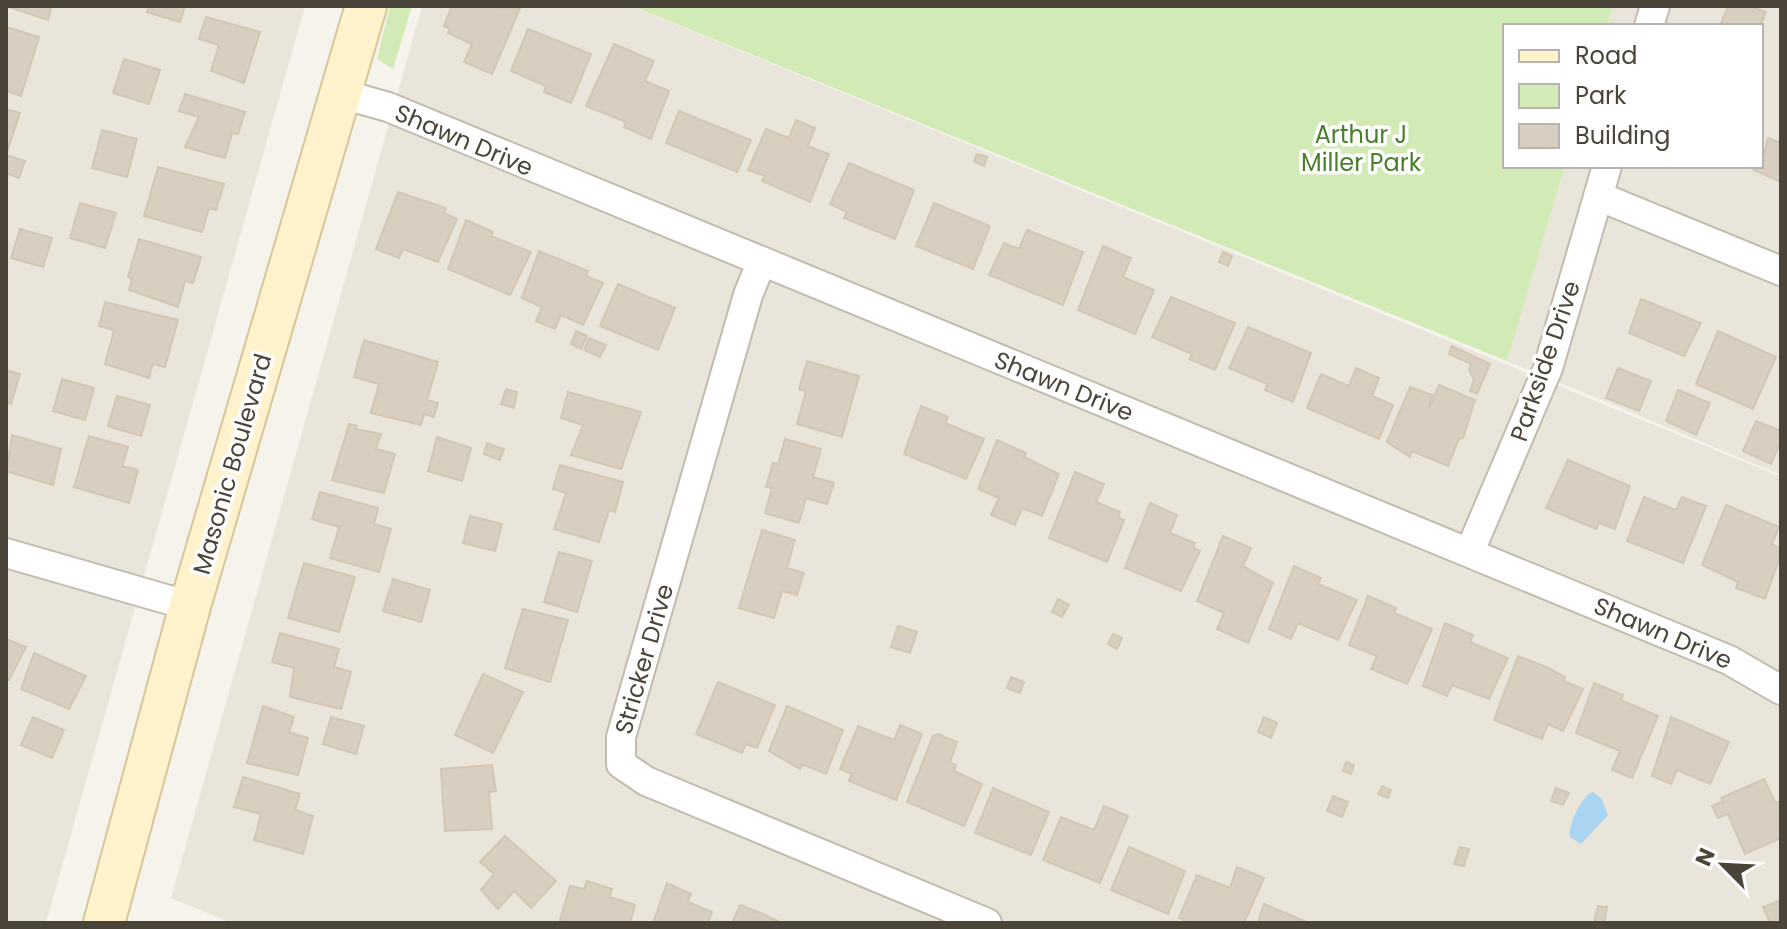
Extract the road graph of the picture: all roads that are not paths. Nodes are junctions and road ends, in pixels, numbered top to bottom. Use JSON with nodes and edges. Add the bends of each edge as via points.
{"nodes":[{"id":1,"x":366,"y":6,"type":"edge"},
{"id":2,"x":342,"y":94,"type":"junction"},
{"id":3,"x":1606,"y":168,"type":"edge"},
{"id":4,"x":1598,"y":196,"type":"junction"},
{"id":5,"x":761,"y":263,"type":"junction"},
{"id":6,"x":1781,"y":271,"type":"edge"},
{"id":7,"x":1470,"y":551,"type":"junction"},
{"id":8,"x":6,"y":553,"type":"edge"},
{"id":9,"x":190,"y":606,"type":"junction"},
{"id":10,"x":1781,"y":690,"type":"edge"},
{"id":11,"x":104,"y":923,"type":"edge"},
{"id":12,"x":987,"y":923,"type":"edge"}],
"edges":[{"from":1,"to":2,"type":"street","name":"Masonic Boulevard"},
{"from":2,"to":5,"type":"street","name":"Shawn Drive","via":[[388,107]]},
{"from":2,"to":9,"type":"street","name":"Masonic Boulevard"},
{"from":3,"to":4,"type":"street","name":"Parkside Drive"},
{"from":4,"to":6,"type":"street"},
{"from":4,"to":7,"type":"street","name":"Parkside Drive","via":[[1548,368]]},
{"from":5,"to":7,"type":"street","name":"Shawn Drive"},
{"from":5,"to":12,"type":"street","name":"Stricker Drive","via":[[744,306],[621,737],[621,764],[646,781]]},
{"from":7,"to":10,"type":"street","name":"Shawn Drive","via":[[1729,660]]},
{"from":8,"to":9,"type":"street"},
{"from":9,"to":11,"type":"street","name":"Masonic Boulevard"}]}
